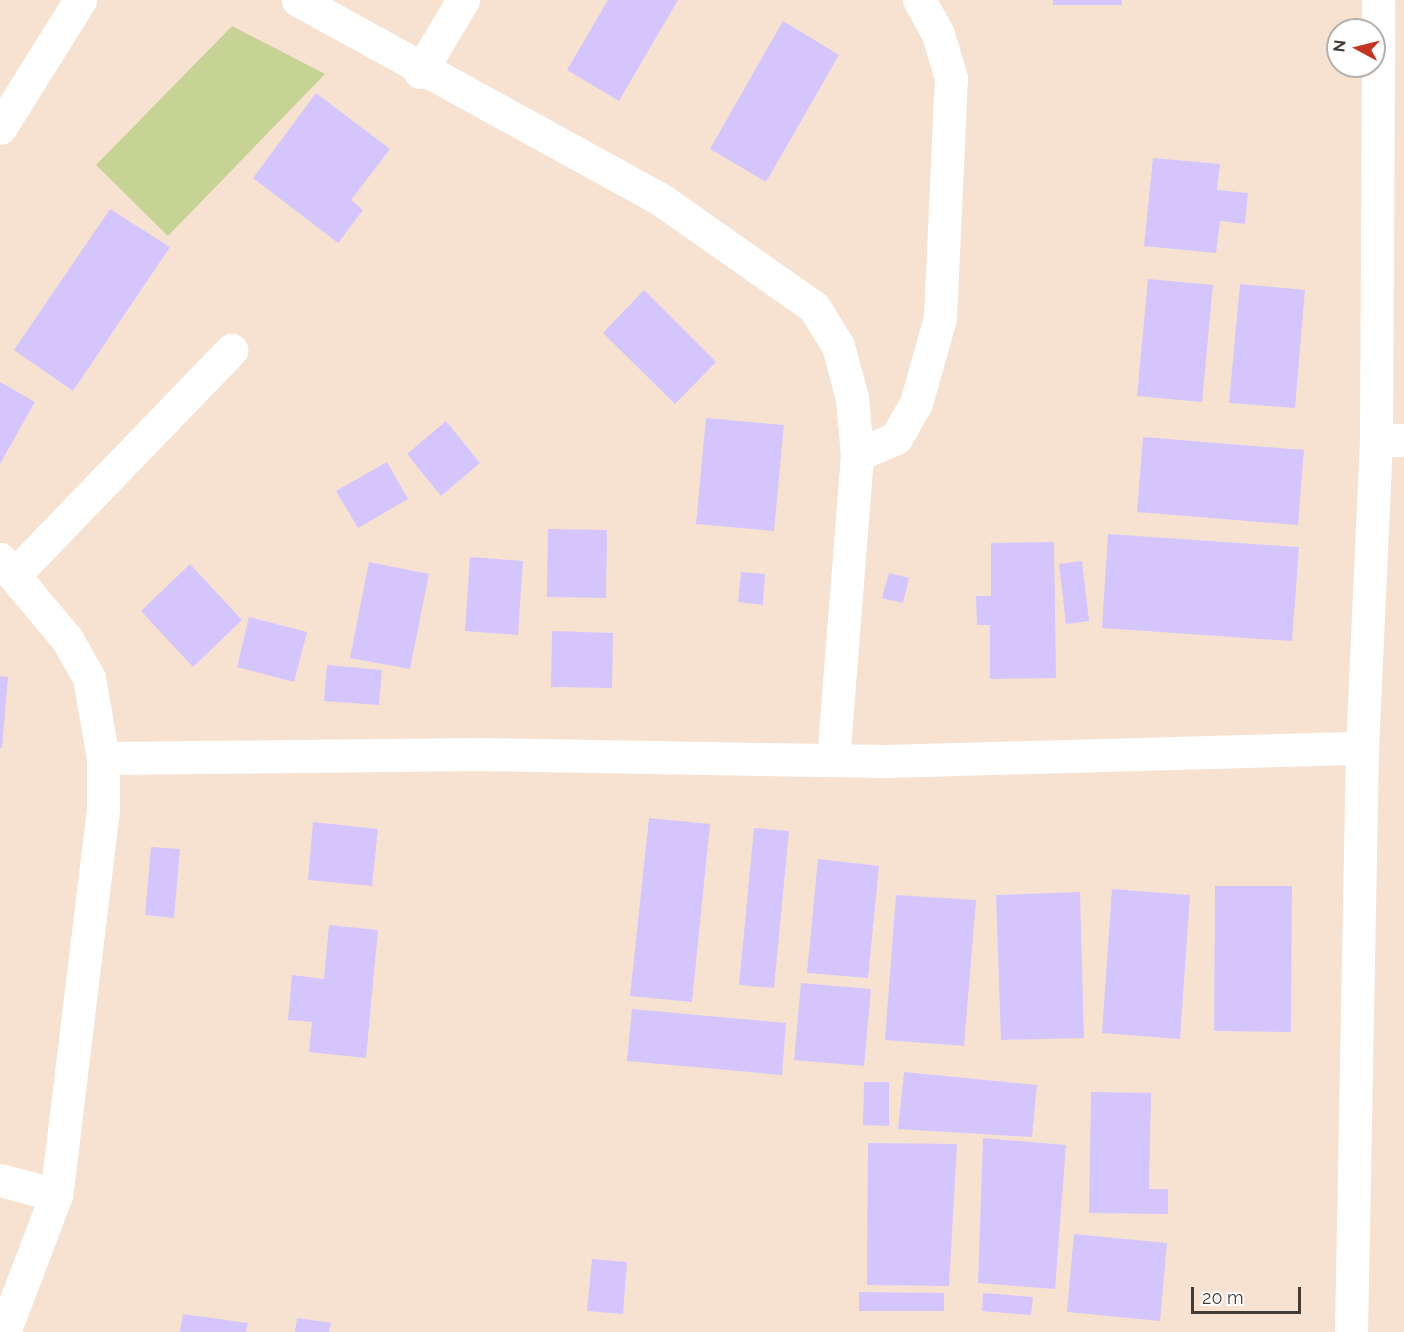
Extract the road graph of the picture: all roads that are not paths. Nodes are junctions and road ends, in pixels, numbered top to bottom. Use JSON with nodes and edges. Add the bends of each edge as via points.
{"nodes":[{"id":1,"x":80,"y":0,"type":"edge"},
{"id":2,"x":298,"y":0,"type":"edge"},
{"id":3,"x":463,"y":0,"type":"edge"},
{"id":4,"x":919,"y":0,"type":"edge"},
{"id":5,"x":1378,"y":0,"type":"edge"},
{"id":6,"x":420,"y":72,"type":"junction"},
{"id":7,"x":0,"y":128,"type":"edge"},
{"id":8,"x":231,"y":350,"type":"dead end"},
{"id":9,"x":1390,"y":440,"type":"edge"},
{"id":10,"x":857,"y":455,"type":"junction"},
{"id":11,"x":7,"y":567,"type":"edge"},
{"id":12,"x":1362,"y":748,"type":"junction"},
{"id":13,"x":104,"y":758,"type":"junction"},
{"id":14,"x":833,"y":760,"type":"junction"},
{"id":15,"x":0,"y":1180,"type":"edge"},
{"id":16,"x":56,"y":1196,"type":"junction"},
{"id":17,"x":4,"y":1332,"type":"edge"},
{"id":18,"x":1351,"y":1332,"type":"edge"}],
"edges":[{"from":1,"to":7,"type":"street"},
{"from":2,"to":6,"type":"street"},
{"from":3,"to":6,"type":"street"},
{"from":4,"to":10,"type":"street","via":[[938,34],[951,78],[940,318],[916,403],[896,438]]},
{"from":5,"to":9,"type":"street"},
{"from":6,"to":10,"type":"street","via":[[663,201],[814,307],[838,345],[852,398]]},
{"from":8,"to":11,"type":"street"},
{"from":9,"to":12,"type":"street"},
{"from":10,"to":14,"type":"street"},
{"from":11,"to":13,"type":"street","via":[[67,639],[89,678]]},
{"from":12,"to":14,"type":"street"},
{"from":12,"to":18,"type":"street"},
{"from":13,"to":14,"type":"street","via":[[478,754]]},
{"from":13,"to":16,"type":"street","via":[[103,809]]},
{"from":15,"to":16,"type":"street"},
{"from":16,"to":17,"type":"street"}]}
